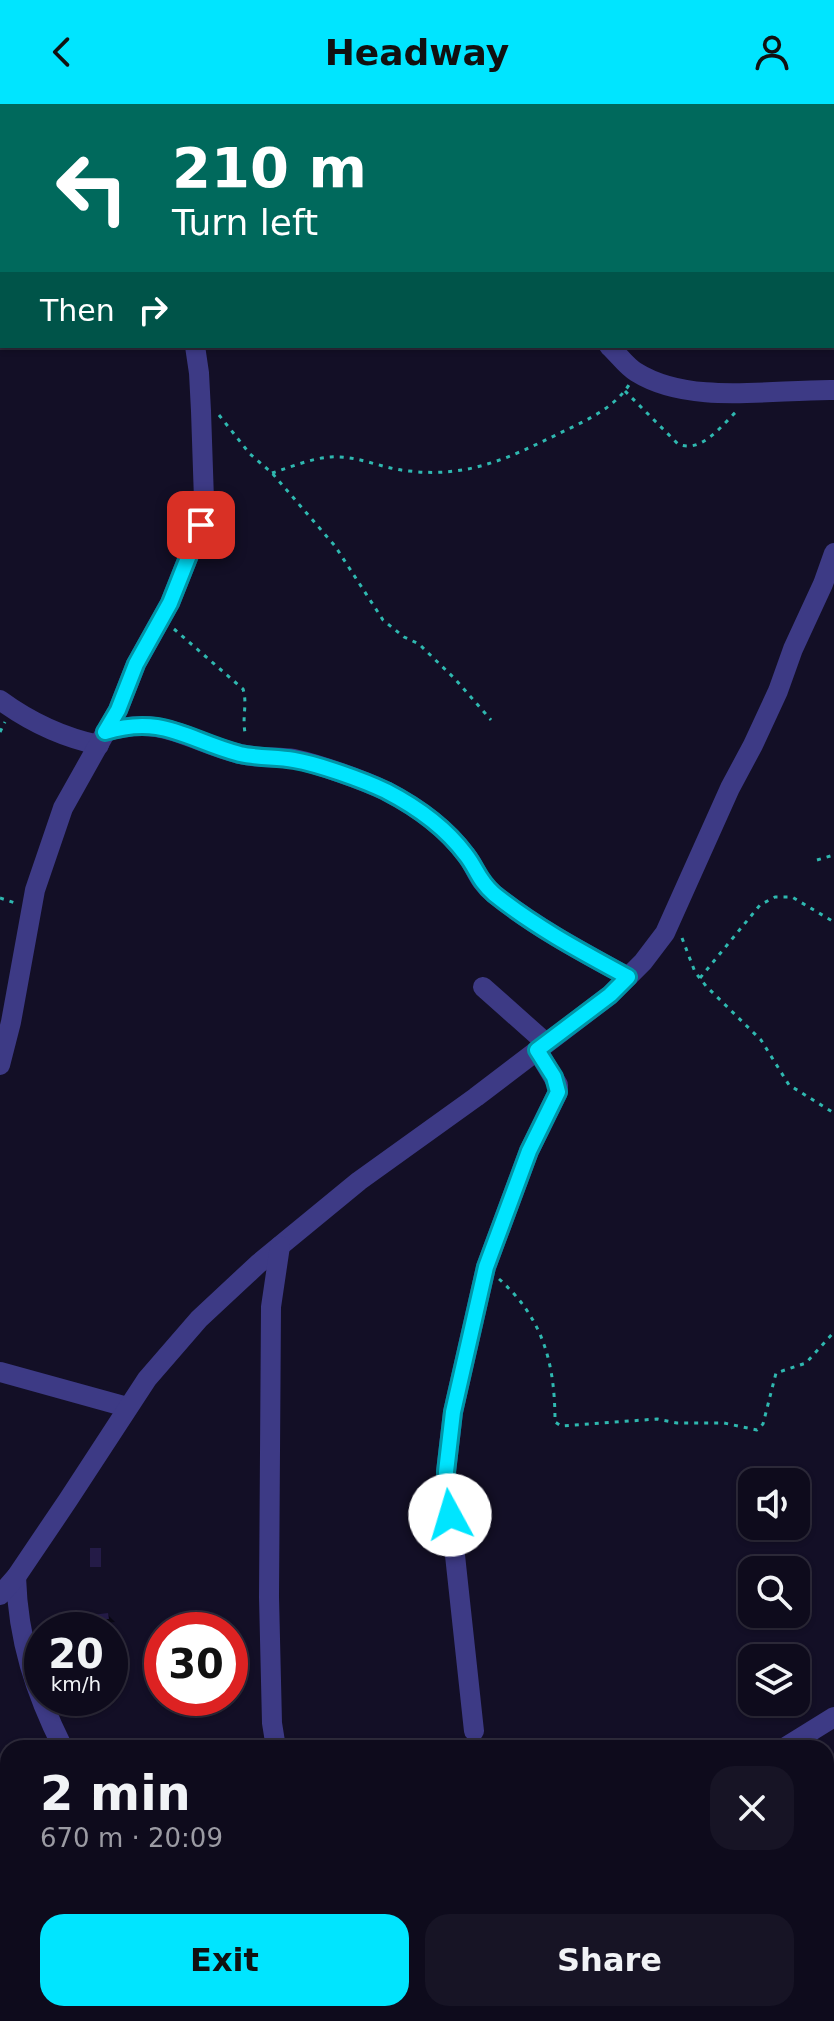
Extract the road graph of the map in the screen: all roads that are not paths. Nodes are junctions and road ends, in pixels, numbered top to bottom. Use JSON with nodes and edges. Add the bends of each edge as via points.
{"nodes":[{"id":1,"x":195,"y":348,"type":"edge"},
{"id":2,"x":611,"y":348,"type":"edge"},
{"id":3,"x":834,"y":390,"type":"edge"},
{"id":4,"x":834,"y":553,"type":"edge"},
{"id":5,"x":829,"y":588,"type":"edge"},
{"id":6,"x":0,"y":700,"type":"edge"},
{"id":7,"x":102,"y":738,"type":"junction"},
{"id":8,"x":628,"y":977,"type":"junction"},
{"id":9,"x":483,"y":987,"type":"dead end"},
{"id":10,"x":542,"y":1047,"type":"junction"},
{"id":11,"x":0,"y":1065,"type":"edge"},
{"id":12,"x":280,"y":1246,"type":"junction"},
{"id":13,"x":0,"y":1372,"type":"edge"},
{"id":14,"x":127,"y":1407,"type":"junction"},
{"id":15,"x":16,"y":1577,"type":"junction"},
{"id":16,"x":0,"y":1595,"type":"edge"},
{"id":17,"x":834,"y":1717,"type":"edge"},
{"id":18,"x":474,"y":1731,"type":"dead end"},
{"id":19,"x":59,"y":1740,"type":"edge"},
{"id":20,"x":275,"y":1740,"type":"edge"},
{"id":21,"x":797,"y":1740,"type":"edge"}],
"edges":[{"from":1,"to":7,"type":"street","via":[[201,525],[170,603]]},
{"from":2,"to":3,"type":"street","via":[[649,380],[690,390]]},
{"from":4,"to":5,"type":"street"},
{"from":5,"to":8,"type":"street","via":[[793,649],[665,933]]},
{"from":6,"to":7,"type":"street","via":[[55,732]]},
{"from":7,"to":8,"type":"street","via":[[133,725],[153,725],[253,756],[304,762],[383,790],[454,839],[493,893],[554,936]]},
{"from":7,"to":11,"type":"street","via":[[63,808],[35,890]]},
{"from":8,"to":10,"type":"street"},
{"from":9,"to":10,"type":"street"},
{"from":10,"to":12,"type":"street"},
{"from":10,"to":18,"type":"street","via":[[558,1092],[529,1151],[486,1267],[453,1412],[446,1472]]},
{"from":12,"to":14,"type":"street","via":[[199,1319]]},
{"from":12,"to":20,"type":"street","via":[[271,1307],[269,1597]]},
{"from":13,"to":14,"type":"street"},
{"from":14,"to":15,"type":"street"},
{"from":15,"to":16,"type":"street"},
{"from":15,"to":19,"type":"street","via":[[21,1633],[40,1701]]},
{"from":17,"to":21,"type":"street"}]}
